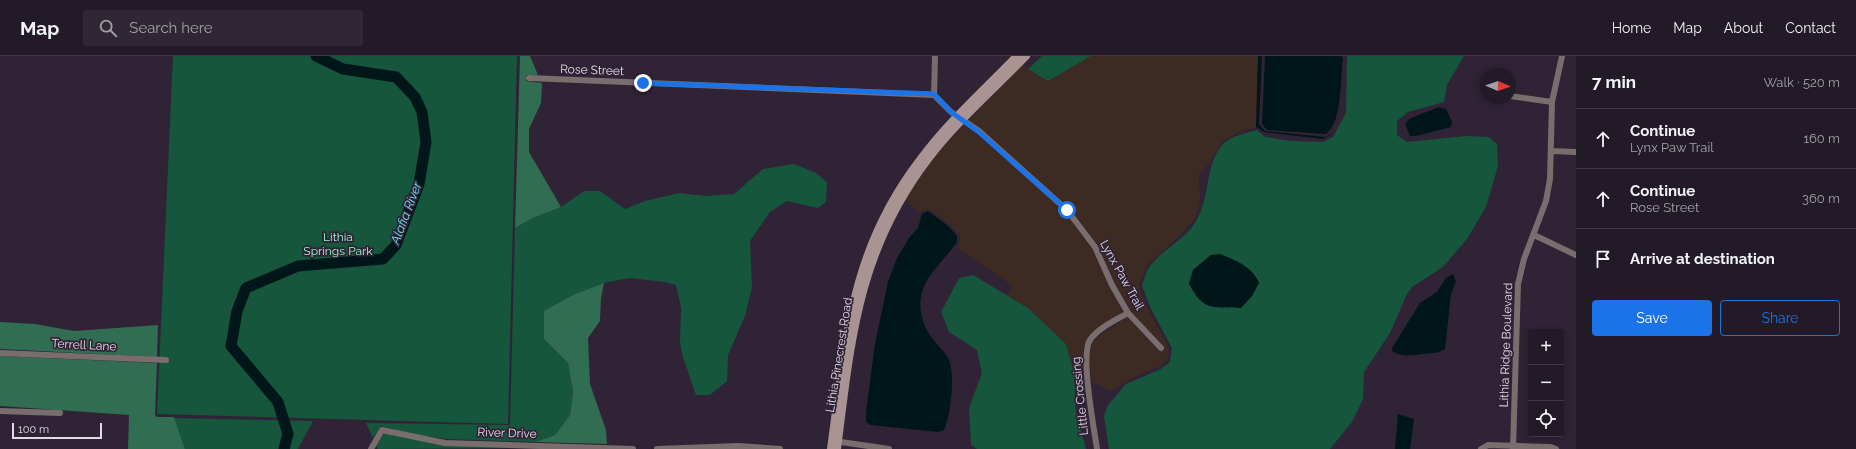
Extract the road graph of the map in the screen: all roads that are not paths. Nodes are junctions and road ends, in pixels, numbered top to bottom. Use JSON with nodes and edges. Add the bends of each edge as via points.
{"nodes":[{"id":1,"x":935,"y":56,"type":"edge"},
{"id":2,"x":1017,"y":56,"type":"edge"},
{"id":3,"x":1026,"y":56,"type":"edge"},
{"id":4,"x":1562,"y":56,"type":"edge"},
{"id":5,"x":529,"y":78,"type":"dead end"},
{"id":6,"x":934,"y":94,"type":"junction"},
{"id":7,"x":1516,"y":97,"type":"edge"},
{"id":8,"x":1552,"y":102,"type":"junction"},
{"id":9,"x":960,"y":119,"type":"junction"},
{"id":10,"x":1551,"y":151,"type":"junction"},
{"id":11,"x":1576,"y":152,"type":"edge"},
{"id":12,"x":1534,"y":235,"type":"junction"},
{"id":13,"x":1576,"y":255,"type":"edge"},
{"id":14,"x":1128,"y":313,"type":"junction"},
{"id":15,"x":1161,"y":348,"type":"dead end"},
{"id":16,"x":0,"y":352,"type":"edge"},
{"id":17,"x":166,"y":360,"type":"dead end"},
{"id":18,"x":0,"y":411,"type":"edge"},
{"id":19,"x":60,"y":413,"type":"dead end"},
{"id":20,"x":834,"y":445,"type":"edge"},
{"id":21,"x":538,"y":447,"type":"edge"},
{"id":22,"x":1513,"y":447,"type":"edge"},
{"id":23,"x":679,"y":448,"type":"edge"},
{"id":24,"x":371,"y":449,"type":"edge"},
{"id":25,"x":633,"y":449,"type":"edge"},
{"id":26,"x":657,"y":449,"type":"edge"},
{"id":27,"x":780,"y":449,"type":"edge"},
{"id":28,"x":890,"y":449,"type":"edge"},
{"id":29,"x":1097,"y":449,"type":"edge"},
{"id":30,"x":1481,"y":449,"type":"edge"},
{"id":31,"x":1556,"y":449,"type":"edge"}],
"edges":[{"from":1,"to":6,"type":"street"},
{"from":2,"to":9,"type":"main road","name":"Lithia Pinecrest Road"},
{"from":3,"to":9,"type":"main road","name":"Lithia Pinecrest Road"},
{"from":4,"to":8,"type":"street","name":"Lithia Ridge Boulevard"},
{"from":5,"to":6,"type":"street","name":"Rose Street"},
{"from":6,"to":9,"type":"street"},
{"from":7,"to":8,"type":"street"},
{"from":8,"to":10,"type":"street","name":"Lithia Ridge Boulevard"},
{"from":9,"to":14,"type":"street","name":"Lynx Paw Trail","via":[[979,132],[1067,210],[1095,247]]},
{"from":9,"to":20,"type":"main road","name":"Lithia Pinecrest Road","via":[[932,145],[909,174],[884,217],[867,255],[848,321]]},
{"from":10,"to":11,"type":"street"},
{"from":10,"to":12,"type":"street","name":"Lithia Ridge Boulevard","via":[[1546,201]]},
{"from":12,"to":13,"type":"street"},
{"from":12,"to":22,"type":"street","name":"Lithia Ridge Boulevard","via":[[1524,259],[1518,284]]},
{"from":14,"to":15,"type":"street","name":"Lynx Paw Trail"},
{"from":14,"to":29,"type":"street","name":"Little Crossing","via":[[1090,339],[1086,350]]},
{"from":16,"to":17,"type":"street","name":"Terrell Lane"},
{"from":18,"to":19,"type":"street"},
{"from":20,"to":28,"type":"street"},
{"from":21,"to":24,"type":"street","name":"River Drive","via":[[445,442],[382,430]]},
{"from":21,"to":25,"type":"street","name":"River Drive"},
{"from":22,"to":30,"type":"street","via":[[1488,445]]},
{"from":22,"to":31,"type":"street","via":[[1551,446]]},
{"from":23,"to":26,"type":"street"},
{"from":23,"to":27,"type":"street","via":[[738,446]]}]}
